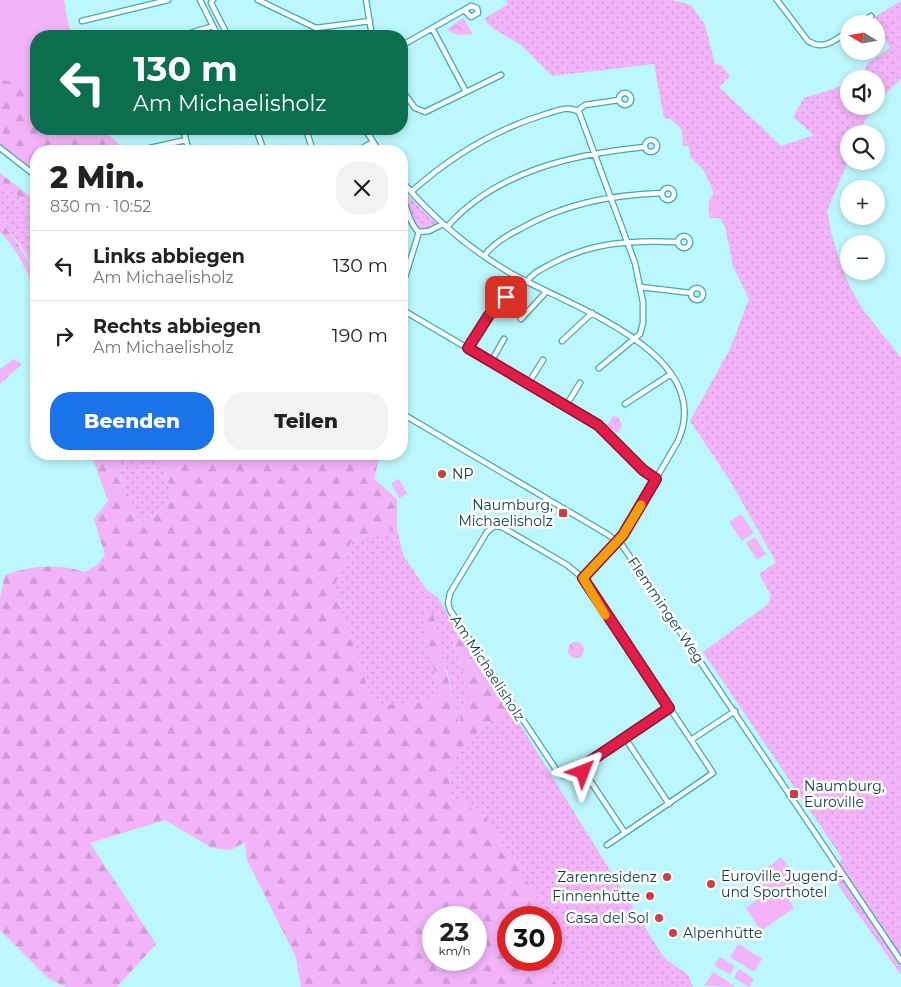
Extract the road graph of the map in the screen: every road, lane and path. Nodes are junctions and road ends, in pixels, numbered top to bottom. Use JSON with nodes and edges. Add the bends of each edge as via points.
{"nodes":[{"id":1,"x":168,"y":0,"type":"edge"},
{"id":2,"x":200,"y":0,"type":"edge"},
{"id":3,"x":213,"y":0,"type":"edge"},
{"id":4,"x":258,"y":0,"type":"edge"},
{"id":5,"x":366,"y":0,"type":"edge"},
{"id":6,"x":777,"y":0,"type":"edge"},
{"id":7,"x":464,"y":10,"type":"dead end"},
{"id":8,"x":82,"y":21,"type":"dead end"},
{"id":9,"x":370,"y":21,"type":"junction"},
{"id":10,"x":213,"y":26,"type":"junction"},
{"id":11,"x":432,"y":28,"type":"junction"},
{"id":12,"x":200,"y":30,"type":"edge"},
{"id":13,"x":215,"y":30,"type":"edge"},
{"id":14,"x":225,"y":30,"type":"edge"},
{"id":15,"x":371,"y":30,"type":"edge"},
{"id":16,"x":840,"y":37,"type":"edge"},
{"id":17,"x":408,"y":42,"type":"edge"},
{"id":18,"x":500,"y":75,"type":"dead end"},
{"id":19,"x":466,"y":90,"type":"junction"},
{"id":20,"x":408,"y":98,"type":"edge"},
{"id":21,"x":619,"y":100,"type":"dead end"},
{"id":22,"x":577,"y":111,"type":"junction"},
{"id":23,"x":185,"y":135,"type":"edge"},
{"id":24,"x":369,"y":135,"type":"edge"},
{"id":25,"x":186,"y":140,"type":"junction"},
{"id":26,"x":373,"y":142,"type":"junction"},
{"id":27,"x":164,"y":145,"type":"edge"},
{"id":28,"x":187,"y":145,"type":"edge"},
{"id":29,"x":368,"y":145,"type":"edge"},
{"id":30,"x":375,"y":145,"type":"edge"},
{"id":31,"x":645,"y":147,"type":"dead end"},
{"id":32,"x":0,"y":148,"type":"edge"},
{"id":33,"x":594,"y":152,"type":"junction"},
{"id":34,"x":30,"y":171,"type":"edge"},
{"id":35,"x":408,"y":188,"type":"edge"},
{"id":36,"x":411,"y":192,"type":"junction"},
{"id":37,"x":662,"y":193,"type":"dead end"},
{"id":38,"x":611,"y":197,"type":"junction"},
{"id":39,"x":408,"y":210,"type":"edge"},
{"id":40,"x":445,"y":225,"type":"junction"},
{"id":41,"x":419,"y":232,"type":"junction"},
{"id":42,"x":627,"y":241,"type":"junction"},
{"id":43,"x":677,"y":242,"type":"dead end"},
{"id":44,"x":484,"y":256,"type":"junction"},
{"id":45,"x":408,"y":267,"type":"edge"},
{"id":46,"x":521,"y":279,"type":"junction"},
{"id":47,"x":526,"y":282,"type":"junction"},
{"id":48,"x":641,"y":287,"type":"junction"},
{"id":49,"x":546,"y":292,"type":"junction"},
{"id":50,"x":691,"y":293,"type":"dead end"},
{"id":51,"x":408,"y":313,"type":"edge"},
{"id":52,"x":592,"y":313,"type":"junction"},
{"id":53,"x":521,"y":319,"type":"dead end"},
{"id":54,"x":504,"y":339,"type":"dead end"},
{"id":55,"x":635,"y":340,"type":"junction"},
{"id":56,"x":562,"y":341,"type":"dead end"},
{"id":57,"x":468,"y":348,"type":"junction"},
{"id":58,"x":542,"y":360,"type":"dead end"},
{"id":59,"x":491,"y":362,"type":"junction"},
{"id":60,"x":599,"y":368,"type":"dead end"},
{"id":61,"x":670,"y":374,"type":"junction"},
{"id":62,"x":580,"y":383,"type":"dead end"},
{"id":63,"x":528,"y":384,"type":"junction"},
{"id":64,"x":625,"y":404,"type":"dead end"},
{"id":65,"x":566,"y":406,"type":"junction"},
{"id":66,"x":408,"y":417,"type":"edge"},
{"id":67,"x":656,"y":479,"type":"junction"},
{"id":68,"x":618,"y":541,"type":"junction"},
{"id":69,"x":583,"y":578,"type":"junction"},
{"id":70,"x":669,"y":708,"type":"junction"},
{"id":71,"x":735,"y":711,"type":"junction"},
{"id":72,"x":625,"y":738,"type":"junction"},
{"id":73,"x":691,"y":740,"type":"junction"},
{"id":74,"x":583,"y":772,"type":"junction"},
{"id":75,"x":669,"y":804,"type":"junction"},
{"id":76,"x":625,"y":833,"type":"junction"},
{"id":77,"x":607,"y":845,"type":"dead end"},
{"id":78,"x":901,"y":961,"type":"edge"}],
"edges":[{"from":1,"to":8,"type":"street"},
{"from":2,"to":10,"type":"street"},
{"from":3,"to":14,"type":"street","via":[[211,3]]},
{"from":4,"to":9,"type":"street","via":[[316,28]]},
{"from":5,"to":9,"type":"street"},
{"from":6,"to":16,"type":"street","via":[[808,42],[825,46]]},
{"from":7,"to":11,"type":"street"},
{"from":9,"to":15,"type":"street"},
{"from":10,"to":12,"type":"street"},
{"from":10,"to":13,"type":"street"},
{"from":11,"to":17,"type":"street"},
{"from":11,"to":19,"type":"street"},
{"from":18,"to":19,"type":"street"},
{"from":19,"to":20,"type":"street","via":[[422,112]]},
{"from":21,"to":22,"type":"street","via":[[582,105]]},
{"from":22,"to":33,"type":"street"},
{"from":22,"to":36,"type":"street","via":[[568,109],[542,115],[490,136],[450,161]]},
{"from":23,"to":25,"type":"street"},
{"from":24,"to":26,"type":"street"},
{"from":25,"to":27,"type":"street"},
{"from":25,"to":28,"type":"street"},
{"from":26,"to":29,"type":"street"},
{"from":26,"to":30,"type":"street"},
{"from":31,"to":33,"type":"street"},
{"from":32,"to":34,"type":"street"},
{"from":33,"to":38,"type":"street"},
{"from":33,"to":40,"type":"street","via":[[517,178],[475,202]]},
{"from":35,"to":36,"type":"street"},
{"from":36,"to":40,"type":"street"},
{"from":37,"to":38,"type":"street"},
{"from":38,"to":42,"type":"street"},
{"from":38,"to":44,"type":"street","via":[[565,208],[537,219],[501,241]]},
{"from":39,"to":41,"type":"street","via":[[412,224]]},
{"from":40,"to":41,"type":"street"},
{"from":40,"to":44,"type":"street"},
{"from":41,"to":45,"type":"street"},
{"from":42,"to":43,"type":"street"},
{"from":42,"to":47,"type":"street","via":[[579,251],[540,270]]},
{"from":42,"to":48,"type":"street"},
{"from":44,"to":46,"type":"street"},
{"from":46,"to":47,"type":"street"},
{"from":46,"to":57,"type":"street","via":[[489,315]]},
{"from":47,"to":49,"type":"street"},
{"from":48,"to":50,"type":"street"},
{"from":48,"to":55,"type":"street","via":[[643,329]]},
{"from":49,"to":52,"type":"street"},
{"from":49,"to":53,"type":"street"},
{"from":51,"to":57,"type":"street"},
{"from":52,"to":55,"type":"street"},
{"from":52,"to":56,"type":"street"},
{"from":54,"to":59,"type":"street"},
{"from":55,"to":60,"type":"street"},
{"from":55,"to":61,"type":"street"},
{"from":57,"to":59,"type":"street"},
{"from":58,"to":63,"type":"street"},
{"from":59,"to":63,"type":"street"},
{"from":61,"to":64,"type":"street"},
{"from":61,"to":67,"type":"street","via":[[683,402],[684,418],[681,434]]},
{"from":62,"to":65,"type":"street"},
{"from":63,"to":65,"type":"street"},
{"from":65,"to":67,"type":"street","via":[[603,429]]},
{"from":66,"to":68,"type":"street","name":"Flemminger Weg"},
{"from":67,"to":68,"type":"street"},
{"from":68,"to":69,"type":"street"},
{"from":68,"to":71,"type":"street","name":"Flemminger Weg"},
{"from":69,"to":70,"type":"street","name":"Am Michaelisholz"},
{"from":69,"to":74,"type":"street","name":"Am Michaelisholz","via":[[502,527],[494,526],[487,532],[452,590],[448,603],[454,617],[557,772],[567,776]]},
{"from":70,"to":72,"type":"street"},
{"from":70,"to":73,"type":"street","name":"Am Michaelisholz"},
{"from":71,"to":73,"type":"street"},
{"from":71,"to":78,"type":"street","name":"Flemminger Weg"},
{"from":72,"to":74,"type":"street","via":[[589,762]]},
{"from":72,"to":75,"type":"street"},
{"from":73,"to":75,"type":"street","name":"Am Michaelisholz","via":[[713,773]]},
{"from":74,"to":76,"type":"street"},
{"from":75,"to":76,"type":"street","name":"Am Michaelisholz"},
{"from":76,"to":77,"type":"street","name":"Am Michaelisholz"}]}
